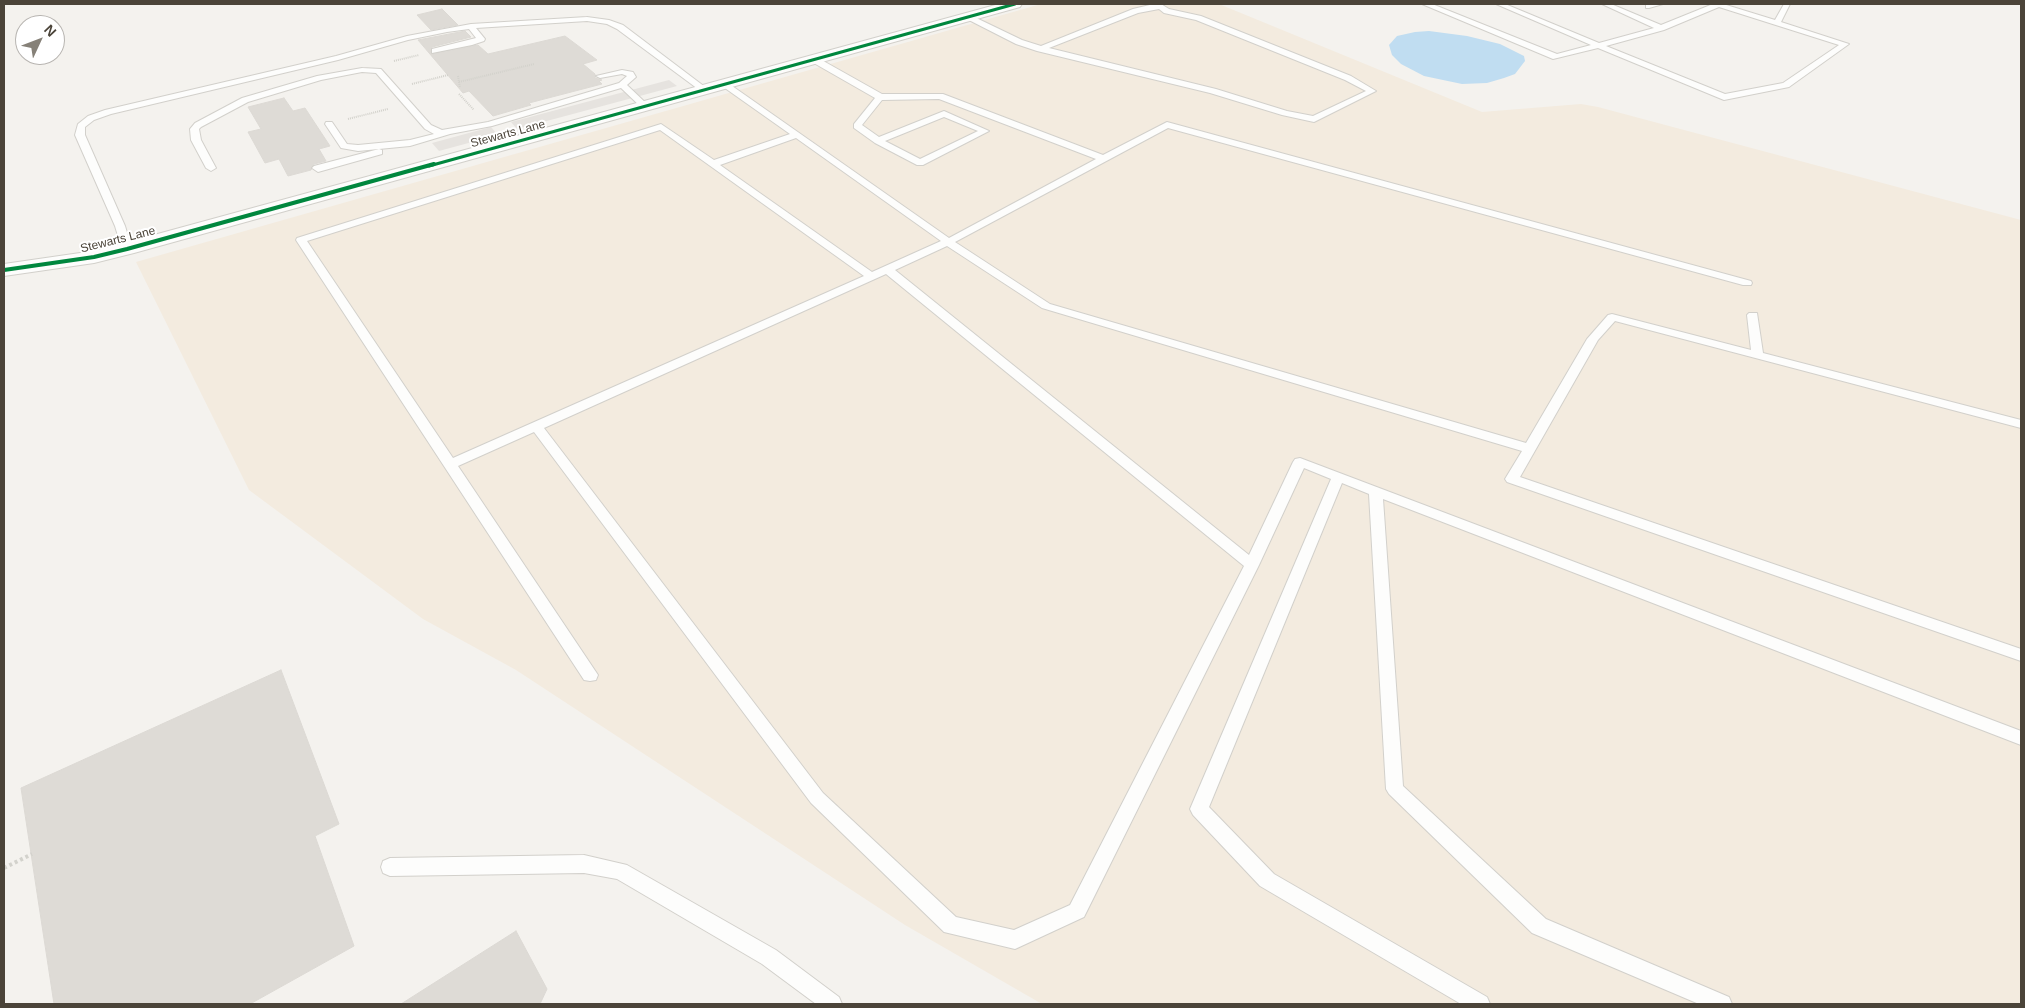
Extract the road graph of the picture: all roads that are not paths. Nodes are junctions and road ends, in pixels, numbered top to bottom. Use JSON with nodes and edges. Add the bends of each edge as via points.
{"nodes":[{"id":1,"x":1015,"y":4,"type":"edge"},
{"id":2,"x":1426,"y":4,"type":"edge"},
{"id":3,"x":1499,"y":4,"type":"edge"},
{"id":4,"x":1605,"y":4,"type":"edge"},
{"id":5,"x":1659,"y":4,"type":"edge"},
{"id":6,"x":1717,"y":4,"type":"edge"},
{"id":7,"x":1787,"y":4,"type":"edge"},
{"id":8,"x":1158,"y":5,"type":"edge"},
{"id":9,"x":1649,"y":6,"type":"dead end"},
{"id":10,"x":967,"y":17,"type":"junction"},
{"id":11,"x":1777,"y":22,"type":"junction"},
{"id":12,"x":470,"y":26,"type":"junction"},
{"id":13,"x":1660,"y":28,"type":"junction"},
{"id":14,"x":1598,"y":44,"type":"junction"},
{"id":15,"x":1040,"y":49,"type":"junction"},
{"id":16,"x":435,"y":52,"type":"road end"},
{"id":17,"x":814,"y":60,"type":"junction"},
{"id":18,"x":600,"y":76,"type":"dead end"},
{"id":19,"x":725,"y":84,"type":"junction"},
{"id":20,"x":622,"y":86,"type":"junction"},
{"id":21,"x":705,"y":90,"type":"junction"},
{"id":22,"x":880,"y":97,"type":"junction"},
{"id":23,"x":645,"y":106,"type":"junction"},
{"id":24,"x":329,"y":124,"type":"road end"},
{"id":25,"x":466,"y":129,"type":"junction"},
{"id":26,"x":796,"y":135,"type":"junction"},
{"id":27,"x":878,"y":141,"type":"junction"},
{"id":28,"x":396,"y":145,"type":"junction"},
{"id":29,"x":1104,"y":159,"type":"junction"},
{"id":30,"x":713,"y":164,"type":"junction"},
{"id":31,"x":211,"y":168,"type":"dead end"},
{"id":32,"x":317,"y":168,"type":"dead end"},
{"id":33,"x":948,"y":242,"type":"junction"},
{"id":34,"x":127,"y":248,"type":"junction"},
{"id":35,"x":887,"y":269,"type":"junction"},
{"id":36,"x":4,"y":270,"type":"edge"},
{"id":37,"x":872,"y":276,"type":"junction"},
{"id":38,"x":1748,"y":283,"type":"dead end"},
{"id":39,"x":1753,"y":315,"type":"dead end"},
{"id":40,"x":1756,"y":355,"type":"junction"},
{"id":41,"x":2021,"y":424,"type":"edge"},
{"id":42,"x":536,"y":426,"type":"junction"},
{"id":43,"x":1530,"y":449,"type":"junction"},
{"id":44,"x":450,"y":465,"type":"junction"},
{"id":45,"x":1338,"y":477,"type":"junction"},
{"id":46,"x":1376,"y":492,"type":"junction"},
{"id":47,"x":1252,"y":565,"type":"junction"},
{"id":48,"x":2021,"y":655,"type":"edge"},
{"id":49,"x":590,"y":675,"type":"dead end"},
{"id":50,"x":2021,"y":738,"type":"edge"},
{"id":51,"x":390,"y":867,"type":"dead end"},
{"id":52,"x":832,"y":1004,"type":"edge"},
{"id":53,"x":1480,"y":1004,"type":"edge"},
{"id":54,"x":1722,"y":1004,"type":"edge"}],
"edges":[{"from":1,"to":10,"type":"street","name":"Stewarts Lane"},
{"from":2,"to":14,"type":"lane","via":[[1556,57]]},
{"from":3,"to":14,"type":"lane"},
{"from":4,"to":13,"type":"lane"},
{"from":5,"to":9,"type":"lane"},
{"from":6,"to":11,"type":"lane"},
{"from":6,"to":13,"type":"lane"},
{"from":7,"to":11,"type":"lane"},
{"from":8,"to":15,"type":"lane"},
{"from":8,"to":15,"type":"lane","via":[[1330,71],[1372,91],[1314,119],[1213,90]]},
{"from":10,"to":15,"type":"lane"},
{"from":10,"to":17,"type":"street","name":"Stewarts Lane"},
{"from":11,"to":14,"type":"lane","via":[[1845,44],[1786,85],[1724,97]]},
{"from":12,"to":16,"type":"lane","via":[[481,38]]},
{"from":12,"to":21,"type":"lane","via":[[587,19],[610,22]]},
{"from":12,"to":34,"type":"lane","via":[[407,38],[338,58],[128,106],[90,118],[81,126],[80,136]]},
{"from":13,"to":14,"type":"lane"},
{"from":17,"to":19,"type":"street","name":"Stewarts Lane"},
{"from":17,"to":22,"type":"lane"},
{"from":18,"to":20,"type":"lane","via":[[618,72],[630,74],[632,77]]},
{"from":19,"to":21,"type":"street","name":"Stewarts Lane"},
{"from":19,"to":26,"type":"lane"},
{"from":20,"to":23,"type":"lane"},
{"from":20,"to":25,"type":"lane"},
{"from":21,"to":23,"type":"street","name":"Stewarts Lane"},
{"from":22,"to":27,"type":"lane","via":[[857,126]]},
{"from":22,"to":29,"type":"lane","via":[[940,96]]},
{"from":23,"to":34,"type":"street","name":"Stewarts Lane"},
{"from":24,"to":28,"type":"lane","via":[[344,146]]},
{"from":25,"to":28,"type":"lane"},
{"from":25,"to":31,"type":"lane","via":[[435,132],[428,128],[380,72],[338,74],[263,93],[225,109],[194,129],[196,140]]},
{"from":26,"to":30,"type":"lane"},
{"from":26,"to":33,"type":"lane"},
{"from":27,"to":27,"type":"lane","via":[[944,114],[985,130],[920,163]]},
{"from":28,"to":32,"type":"lane","via":[[369,156]]},
{"from":29,"to":33,"type":"lane"},
{"from":29,"to":38,"type":"lane","via":[[1167,125]]},
{"from":30,"to":37,"type":"lane"},
{"from":30,"to":44,"type":"lane","via":[[661,127],[301,240]]},
{"from":33,"to":35,"type":"lane"},
{"from":33,"to":43,"type":"lane","via":[[1046,306]]},
{"from":34,"to":36,"type":"street","name":"Stewarts Lane","via":[[94,257]]},
{"from":35,"to":37,"type":"lane"},
{"from":35,"to":47,"type":"lane"},
{"from":37,"to":42,"type":"lane"},
{"from":39,"to":40,"type":"lane"},
{"from":40,"to":41,"type":"lane"},
{"from":40,"to":43,"type":"lane","via":[[1612,317],[1592,340]]},
{"from":42,"to":44,"type":"lane"},
{"from":42,"to":47,"type":"lane","via":[[817,798],[950,925],[1015,940],[1077,911]]},
{"from":43,"to":48,"type":"lane","via":[[1512,479]]},
{"from":44,"to":49,"type":"lane"},
{"from":45,"to":46,"type":"lane"},
{"from":45,"to":47,"type":"lane","via":[[1300,462]]},
{"from":45,"to":53,"type":"lane","via":[[1199,809],[1267,880]]},
{"from":46,"to":50,"type":"lane"},
{"from":46,"to":54,"type":"lane","via":[[1395,789],[1538,926]]},
{"from":51,"to":52,"type":"lane","via":[[584,864],[620,871],[769,957]]}]}
